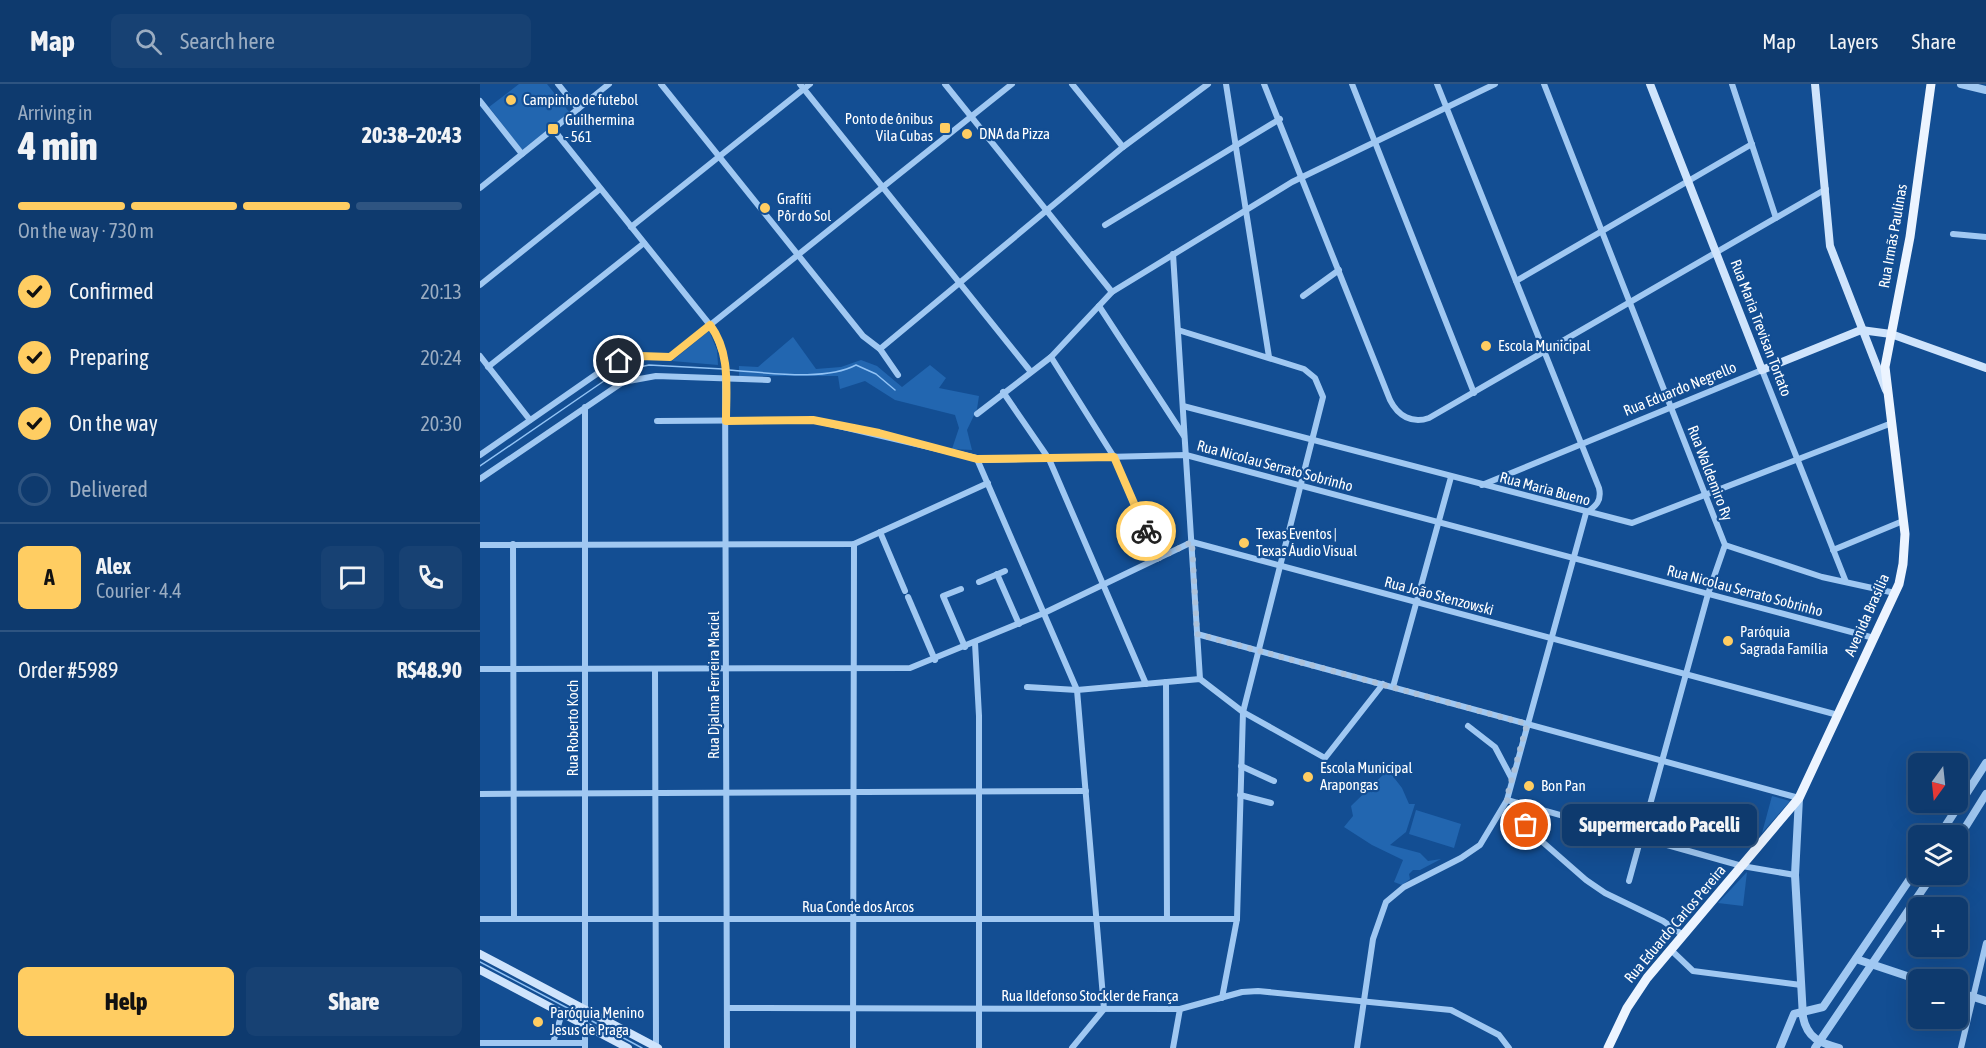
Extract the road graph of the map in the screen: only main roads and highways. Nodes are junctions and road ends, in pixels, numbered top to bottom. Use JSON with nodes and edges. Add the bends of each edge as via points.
{"nodes":[{"id":1,"x":1650,"y":84,"type":"edge"},
{"id":2,"x":1815,"y":84,"type":"edge"},
{"id":3,"x":1931,"y":84,"type":"edge"},
{"id":4,"x":1861,"y":330,"type":"junction"},
{"id":5,"x":1890,"y":334,"type":"junction"},
{"id":6,"x":1986,"y":368,"type":"edge"},
{"id":7,"x":1762,"y":370,"type":"joint"},
{"id":8,"x":1887,"y":393,"type":"junction"},
{"id":9,"x":1799,"y":798,"type":"joint"},
{"id":10,"x":480,"y":954,"type":"edge"},
{"id":11,"x":480,"y":970,"type":"edge"},
{"id":12,"x":628,"y":1048,"type":"edge"},
{"id":13,"x":657,"y":1048,"type":"edge"},
{"id":14,"x":1608,"y":1048,"type":"edge"}],
"edges":[{"from":1,"to":7,"type":"main road","name":"Rua Maria Trevisan Tortato"},
{"from":2,"to":4,"type":"main road","name":"Avenida Brasília","via":[[1830,246]]},
{"from":3,"to":5,"type":"main road","name":"Rua Irmãs Paulinas","via":[[1911,226]]},
{"from":4,"to":5,"type":"main road","name":"Rua Eduardo Negrello"},
{"from":4,"to":7,"type":"main road","name":"Rua Eduardo Negrello"},
{"from":4,"to":8,"type":"main road","name":"Avenida Brasília"},
{"from":5,"to":6,"type":"main road","name":"Rua Eduardo Negrello"},
{"from":5,"to":8,"type":"main road","name":"Rua Irmãs Paulinas","via":[[1885,368]]},
{"from":8,"to":9,"type":"main road","name":"Avenida Brasília","via":[[1904,521],[1904,564],[1895,593]]},
{"from":9,"to":14,"type":"main road","name":"Rua Eduardo Carlos Pereira","via":[[1671,949],[1627,1008]]},
{"from":10,"to":13,"type":"main road"},
{"from":11,"to":12,"type":"main road"}]}
